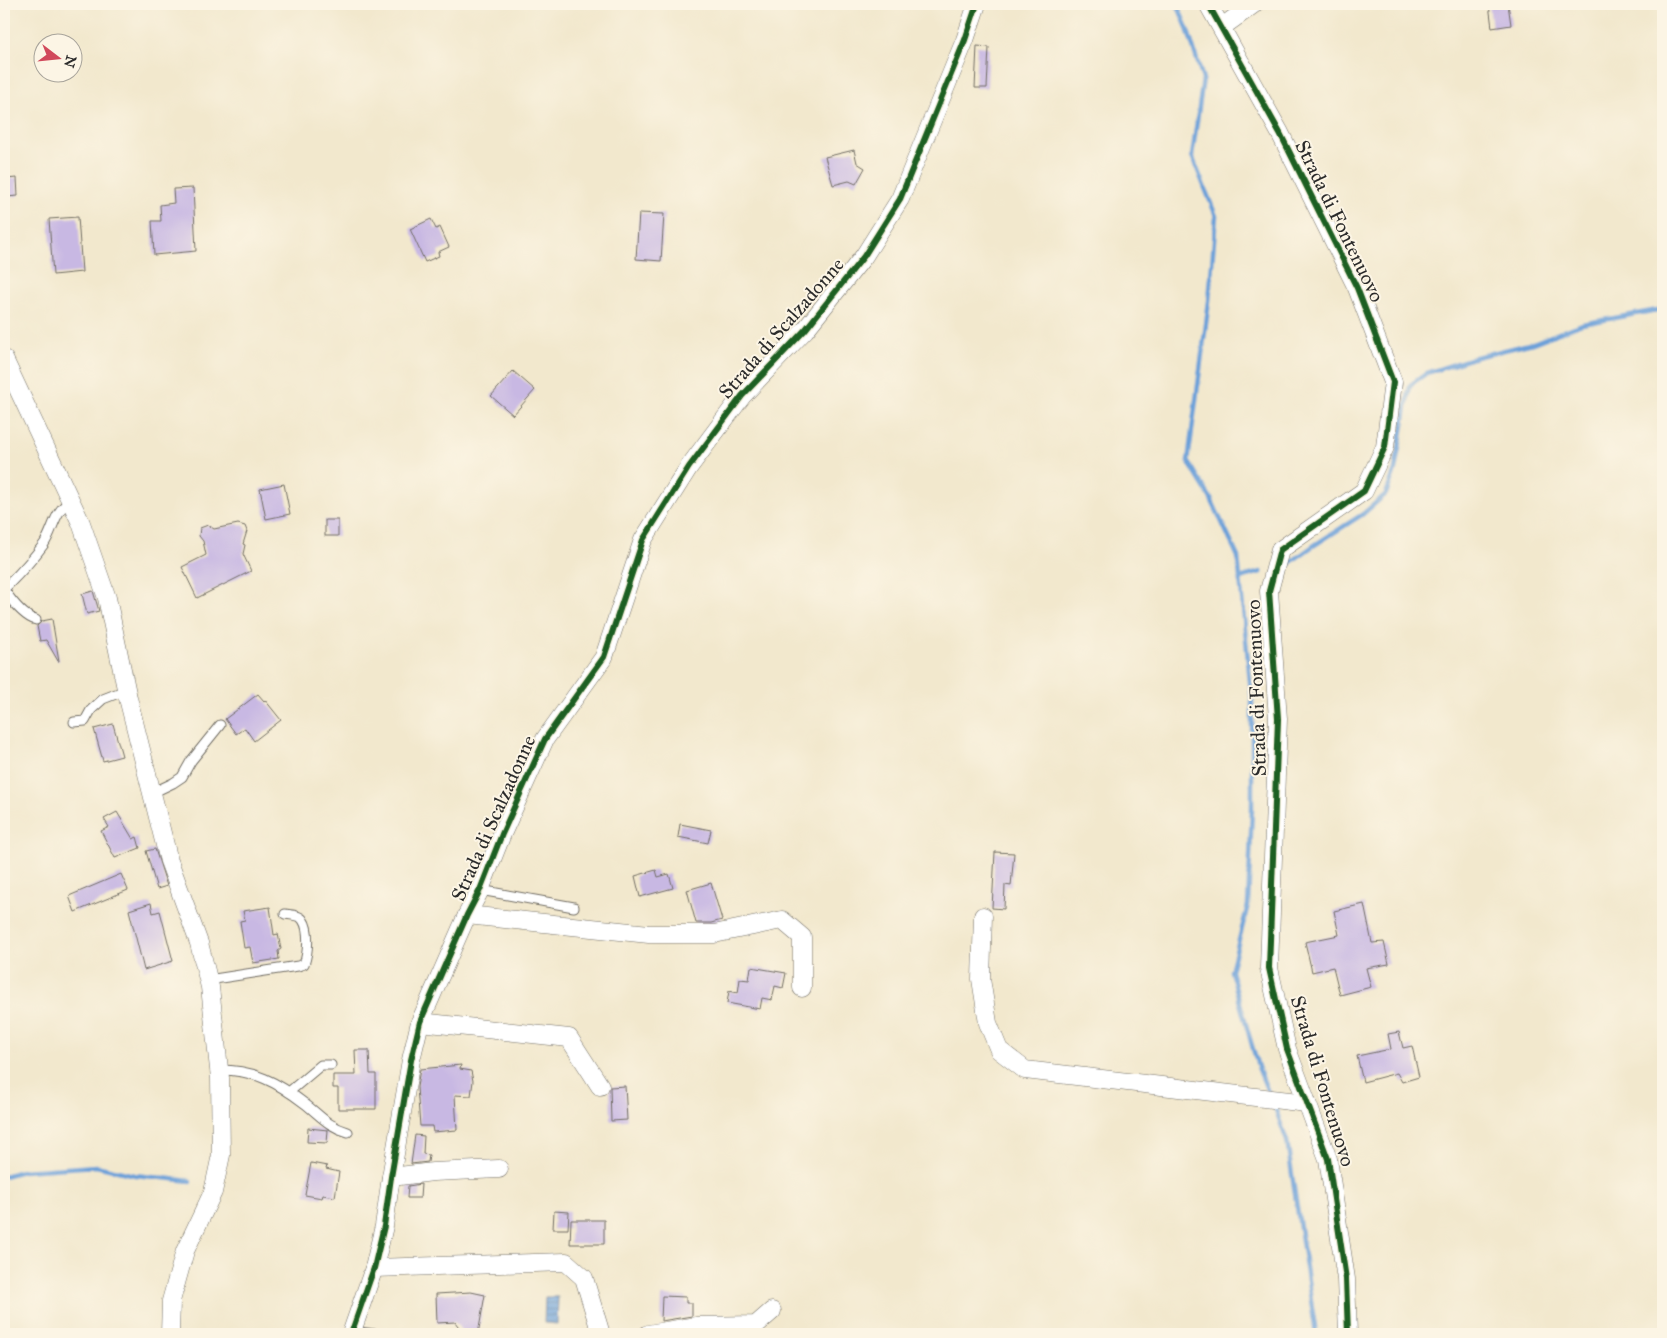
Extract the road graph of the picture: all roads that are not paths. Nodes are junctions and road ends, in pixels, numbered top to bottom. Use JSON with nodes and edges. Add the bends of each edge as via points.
{"nodes":[{"id":1,"x":977,"y":4,"type":"edge"},
{"id":2,"x":1208,"y":4,"type":"edge"},
{"id":3,"x":1254,"y":4,"type":"edge"},
{"id":4,"x":1222,"y":27,"type":"junction"},
{"id":5,"x":4,"y":359,"type":"edge"},
{"id":6,"x":71,"y":501,"type":"junction"},
{"id":7,"x":4,"y":588,"type":"edge"},
{"id":8,"x":36,"y":620,"type":"dead end"},
{"id":9,"x":126,"y":690,"type":"junction"},
{"id":10,"x":74,"y":722,"type":"dead end"},
{"id":11,"x":220,"y":725,"type":"dead end"},
{"id":12,"x":152,"y":792,"type":"junction"},
{"id":13,"x":480,"y":890,"type":"junction"},
{"id":14,"x":574,"y":907,"type":"dead end"},
{"id":15,"x":284,"y":914,"type":"dead end"},
{"id":16,"x":467,"y":915,"type":"junction"},
{"id":17,"x":983,"y":916,"type":"dead end"},
{"id":18,"x":208,"y":980,"type":"junction"},
{"id":19,"x":802,"y":988,"type":"dead end"},
{"id":20,"x":420,"y":1022,"type":"junction"},
{"id":21,"x":331,"y":1065,"type":"dead end"},
{"id":22,"x":220,"y":1070,"type":"junction"},
{"id":23,"x":600,"y":1086,"type":"dead end"},
{"id":24,"x":289,"y":1092,"type":"junction"},
{"id":25,"x":1307,"y":1103,"type":"junction"},
{"id":26,"x":348,"y":1132,"type":"dead end"},
{"id":27,"x":499,"y":1169,"type":"dead end"},
{"id":28,"x":391,"y":1177,"type":"junction"},
{"id":29,"x":374,"y":1268,"type":"junction"},
{"id":30,"x":772,"y":1311,"type":"dead end"},
{"id":31,"x":352,"y":1333,"type":"edge"},
{"id":32,"x":170,"y":1334,"type":"edge"},
{"id":33,"x":374,"y":1334,"type":"edge"},
{"id":34,"x":600,"y":1334,"type":"edge"},
{"id":35,"x":648,"y":1334,"type":"edge"},
{"id":36,"x":1348,"y":1334,"type":"edge"}],
"edges":[{"from":1,"to":13,"type":"street","name":"Strada di Scalzadonne","via":[[900,199],[847,278],[805,330],[742,396],[689,467],[643,540],[604,658],[545,739]]},
{"from":2,"to":4,"type":"street","name":"Strada di Fontenuovo"},
{"from":3,"to":4,"type":"street"},
{"from":4,"to":25,"type":"street","name":"Strada di Fontenuovo","via":[[1280,133],[1357,288],[1393,382],[1385,447],[1364,491],[1280,550],[1269,591],[1278,718],[1269,968],[1287,1049]]},
{"from":5,"to":6,"type":"street"},
{"from":6,"to":7,"type":"lane","via":[[60,509],[44,543],[26,567]]},
{"from":6,"to":9,"type":"street","via":[[107,598]]},
{"from":7,"to":8,"type":"lane","via":[[19,607]]},
{"from":9,"to":10,"type":"lane","via":[[103,699],[85,721]]},
{"from":9,"to":12,"type":"street"},
{"from":11,"to":12,"type":"lane","via":[[182,777]]},
{"from":12,"to":18,"type":"street","via":[[169,861],[199,943]]},
{"from":13,"to":14,"type":"lane"},
{"from":13,"to":16,"type":"street","name":"Strada di Scalzadonne"},
{"from":15,"to":18,"type":"lane","via":[[304,920],[307,931],[304,964]]},
{"from":16,"to":19,"type":"street","via":[[649,934],[714,934],[782,920],[802,937]]},
{"from":16,"to":20,"type":"street","name":"Strada di Scalzadonne"},
{"from":17,"to":25,"type":"street","via":[[981,979],[988,1024],[999,1050],[1025,1070]]},
{"from":18,"to":22,"type":"street"},
{"from":20,"to":23,"type":"street","via":[[569,1038]]},
{"from":20,"to":28,"type":"street","name":"Strada di Scalzadonne"},
{"from":21,"to":24,"type":"lane","via":[[321,1065]]},
{"from":22,"to":24,"type":"lane","via":[[245,1072],[268,1079]]},
{"from":22,"to":32,"type":"street","via":[[221,1155],[213,1192],[185,1251],[171,1301]]},
{"from":24,"to":26,"type":"lane","via":[[334,1128]]},
{"from":25,"to":36,"type":"street","name":"Strada di Fontenuovo","via":[[1328,1159],[1346,1279]]},
{"from":27,"to":28,"type":"street"},
{"from":28,"to":29,"type":"street","name":"Strada di Scalzadonne"},
{"from":29,"to":31,"type":"street","name":"Strada di Scalzadonne"},
{"from":29,"to":34,"type":"street","via":[[566,1262],[584,1278]]},
{"from":30,"to":35,"type":"street","via":[[756,1325],[696,1326]]},
{"from":31,"to":33,"type":"lane"}]}
